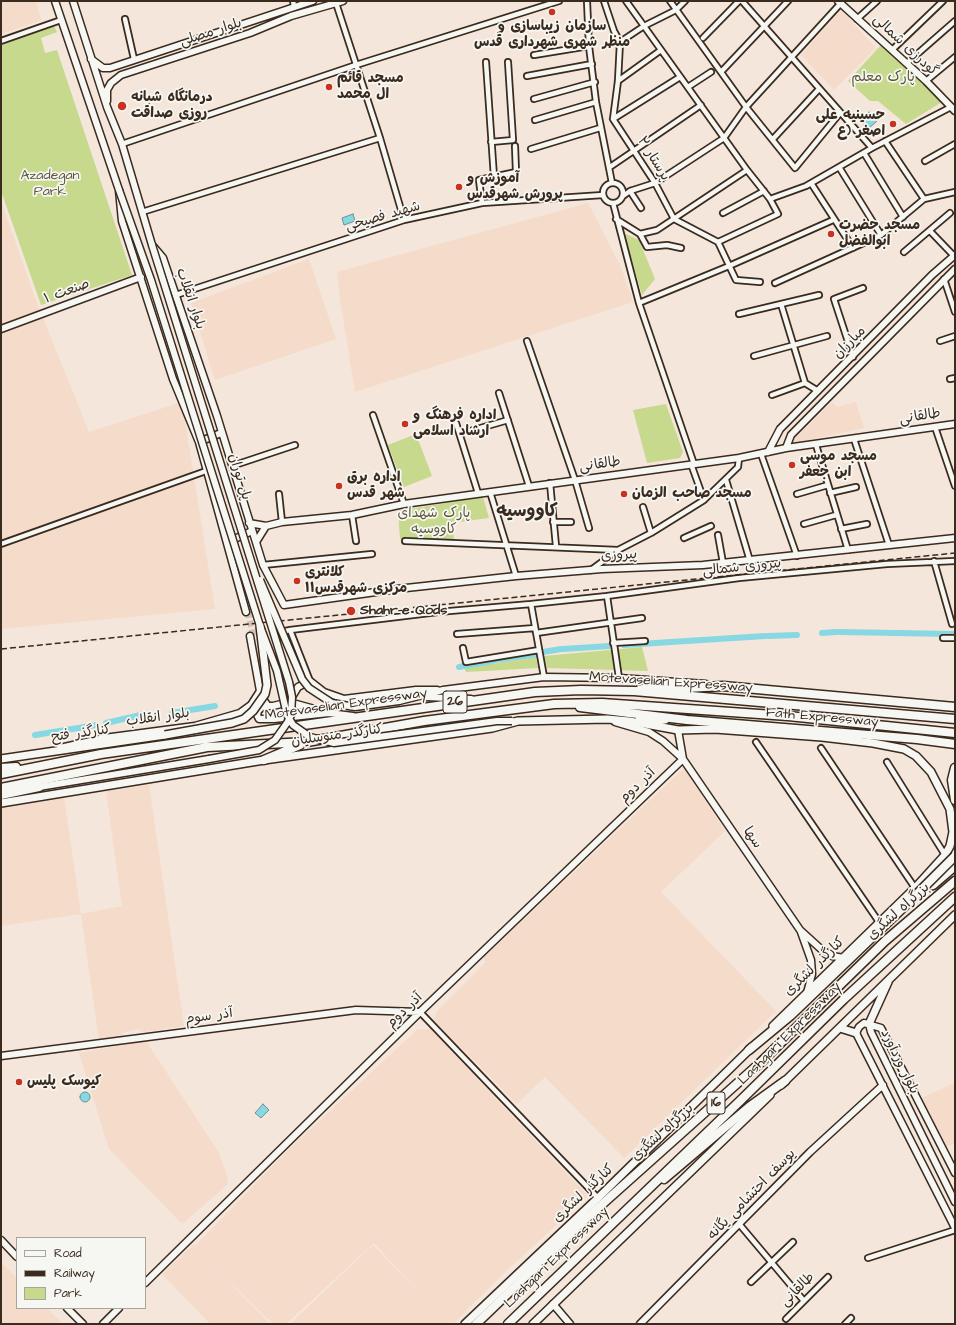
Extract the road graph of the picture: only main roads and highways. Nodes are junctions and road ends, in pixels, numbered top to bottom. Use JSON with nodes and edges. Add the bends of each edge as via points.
{"nodes":[{"id":1,"x":260,"y":626,"type":"road end"},
{"id":2,"x":634,"y":691,"type":"junction"},
{"id":3,"x":554,"y":704,"type":"junction"},
{"id":4,"x":955,"y":706,"type":"edge"},
{"id":5,"x":955,"y":719,"type":"edge"},
{"id":6,"x":687,"y":720,"type":"junction"},
{"id":7,"x":629,"y":721,"type":"junction"},
{"id":8,"x":678,"y":730,"type":"joint"},
{"id":9,"x":955,"y":733,"type":"edge"},
{"id":10,"x":165,"y":735,"type":"joint"},
{"id":11,"x":307,"y":742,"type":"junction"},
{"id":12,"x":955,"y":744,"type":"edge"},
{"id":13,"x":1,"y":759,"type":"edge"},
{"id":14,"x":264,"y":760,"type":"junction"},
{"id":15,"x":45,"y":765,"type":"junction"},
{"id":16,"x":1,"y":768,"type":"edge"},
{"id":17,"x":955,"y":768,"type":"edge"},
{"id":18,"x":1,"y":774,"type":"edge"},
{"id":19,"x":39,"y":787,"type":"road end"},
{"id":20,"x":1,"y":788,"type":"edge"},
{"id":21,"x":1,"y":795,"type":"edge"},
{"id":22,"x":955,"y":800,"type":"edge"},
{"id":23,"x":1,"y":803,"type":"edge"},
{"id":24,"x":954,"y":833,"type":"edge"},
{"id":25,"x":955,"y":856,"type":"edge"},
{"id":26,"x":955,"y":866,"type":"edge"},
{"id":27,"x":955,"y":881,"type":"edge"},
{"id":28,"x":915,"y":888,"type":"junction"},
{"id":29,"x":955,"y":897,"type":"edge"},
{"id":30,"x":955,"y":916,"type":"edge"},
{"id":31,"x":890,"y":978,"type":"junction"},
{"id":32,"x":869,"y":1024,"type":"road end"},
{"id":33,"x":840,"y":1028,"type":"junction"},
{"id":34,"x":856,"y":1033,"type":"road end"},
{"id":35,"x":750,"y":1050,"type":"junction"},
{"id":36,"x":785,"y":1081,"type":"junction"},
{"id":37,"x":646,"y":1189,"type":"junction"},
{"id":38,"x":464,"y":1324,"type":"edge"},
{"id":39,"x":476,"y":1324,"type":"edge"},
{"id":40,"x":508,"y":1324,"type":"edge"},
{"id":41,"x":533,"y":1324,"type":"edge"}],
"edges":[{"from":1,"to":10,"type":"main road","name":"پل توران","bridge":true,"via":[[268,685],[253,711],[244,719],[232,723]]},
{"from":2,"to":4,"type":"highway","via":[[652,686],[723,686]]},
{"from":2,"to":5,"type":"highway","number":"26"},
{"from":2,"to":15,"type":"highway","name":"Motevaselian Expressway","number":"26","via":[[534,692],[478,699],[101,754]]},
{"from":3,"to":6,"type":"highway","name":"Fath Expressway"},
{"from":3,"to":9,"type":"highway","number":"26","via":[[602,702],[788,716]]},
{"from":3,"to":11,"type":"highway","name":"Motevaselian Expressway","number":"26","via":[[424,721]]},
{"from":6,"to":7,"type":"main road"},
{"from":6,"to":12,"type":"highway","name":"Fath Expressway"},
{"from":7,"to":8,"type":"main road","name":"کنارگذر متوسلیان"},
{"from":7,"to":14,"type":"main road","name":"کنارگذر متوسلیان","via":[[512,721],[492,728]]},
{"from":8,"to":24,"type":"main road","name":"کنارگذر لشگری","via":[[715,729],[815,736],[904,749],[916,756],[931,772],[950,808]]},
{"from":10,"to":13,"type":"main road","name":"کنارگذر فتح"},
{"from":11,"to":14,"type":"highway"},
{"from":11,"to":20,"type":"highway","name":"Motevaselian Expressway","number":"26","via":[[207,747]]},
{"from":14,"to":23,"type":"main road","name":"کنارگذر متوسلیان"},
{"from":15,"to":16,"type":"highway"},
{"from":15,"to":18,"type":"highway","name":"Motevaselian Expressway","number":"26"},
{"from":17,"to":22,"type":"highway","via":[[952,780]]},
{"from":19,"to":21,"type":"highway"},
{"from":24,"to":28,"type":"main road","name":"کنارگذر لشگری","via":[[945,855]]},
{"from":25,"to":35,"type":"highway","bridge":true,"via":[[795,1011]]},
{"from":26,"to":28,"type":"highway","via":[[933,885]]},
{"from":27,"to":39,"type":"highway","name":"بزرگراه لشگری","number":"16","via":[[885,941],[760,1063],[580,1224]]},
{"from":28,"to":35,"type":"main road","name":"کنارگذر لشگری"},
{"from":29,"to":37,"type":"highway","name":"Lashgari Expressway","number":"16","via":[[844,999]]},
{"from":30,"to":31,"type":"main road"},
{"from":31,"to":32,"type":"main road"},
{"from":31,"to":33,"type":"main road"},
{"from":33,"to":34,"type":"main road"},
{"from":33,"to":36,"type":"main road"},
{"from":35,"to":38,"type":"main road","name":"کنارگذر لشگری"},
{"from":36,"to":37,"type":"highway","via":[[749,1107],[666,1178]]},
{"from":36,"to":41,"type":"main road"},
{"from":37,"to":40,"type":"highway","name":"Lashgari Expressway","number":"16"}]}
